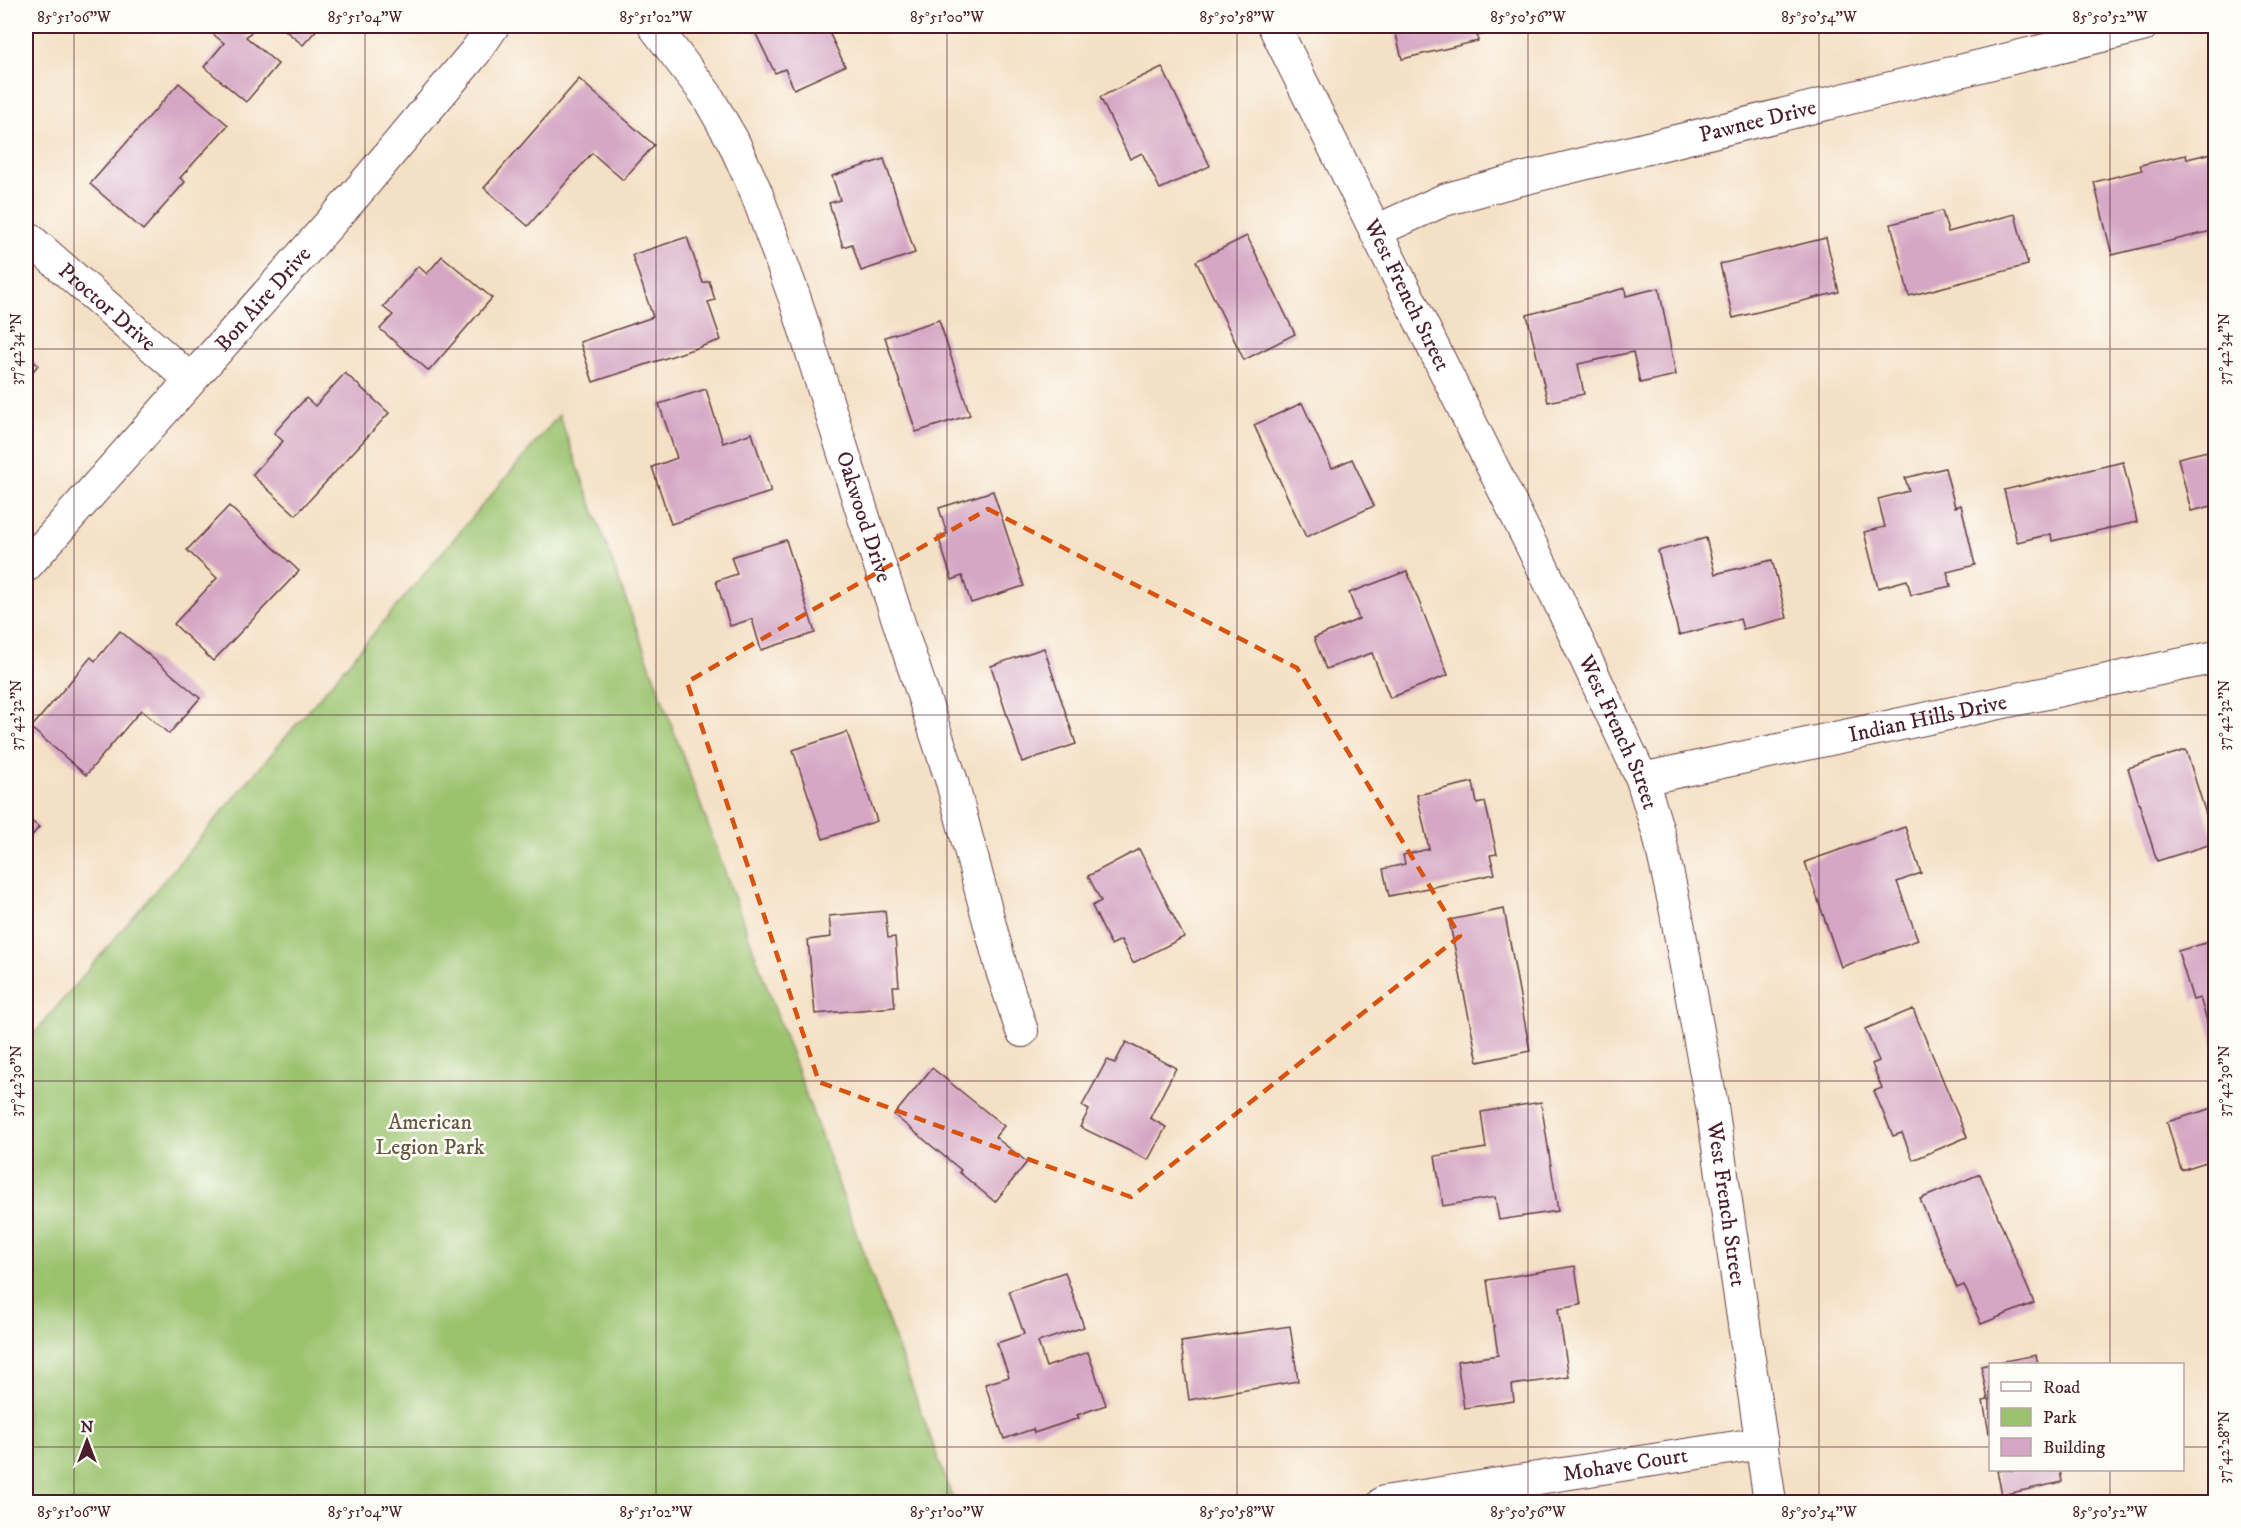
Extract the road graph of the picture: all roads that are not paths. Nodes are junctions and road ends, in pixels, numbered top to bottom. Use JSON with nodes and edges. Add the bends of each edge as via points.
{"nodes":[{"id":1,"x":493,"y":26,"type":"edge"},
{"id":2,"x":654,"y":26,"type":"edge"},
{"id":3,"x":1274,"y":26,"type":"edge"},
{"id":4,"x":2142,"y":26,"type":"edge"},
{"id":5,"x":1378,"y":230,"type":"junction"},
{"id":6,"x":26,"y":236,"type":"edge"},
{"id":7,"x":190,"y":379,"type":"junction"},
{"id":8,"x":26,"y":566,"type":"edge"},
{"id":9,"x":2216,"y":657,"type":"edge"},
{"id":10,"x":1642,"y":779,"type":"junction"},
{"id":11,"x":1022,"y":1031,"type":"dead end"},
{"id":12,"x":1762,"y":1443,"type":"junction"},
{"id":13,"x":1384,"y":1503,"type":"edge"},
{"id":14,"x":1770,"y":1503,"type":"edge"}],
"edges":[{"from":1,"to":7,"type":"street","name":"Bon Aire Drive","via":[[355,195]]},
{"from":2,"to":11,"type":"street","name":"Oakwood Drive","via":[[706,94],[733,141],[780,256],[952,782]]},
{"from":3,"to":5,"type":"street","name":"West French Street"},
{"from":4,"to":5,"type":"street","name":"Pawnee Drive","via":[[1506,183],[1444,200]]},
{"from":5,"to":10,"type":"street","name":"West French Street"},
{"from":6,"to":7,"type":"street","name":"Proctor Drive"},
{"from":7,"to":8,"type":"street","name":"Bon Aire Drive"},
{"from":9,"to":10,"type":"street","name":"Indian Hills Drive"},
{"from":10,"to":12,"type":"street","name":"West French Street","via":[[1675,907],[1712,1106]]},
{"from":12,"to":13,"type":"street","name":"Mohave Court"},
{"from":12,"to":14,"type":"street","name":"West French Street"}]}
